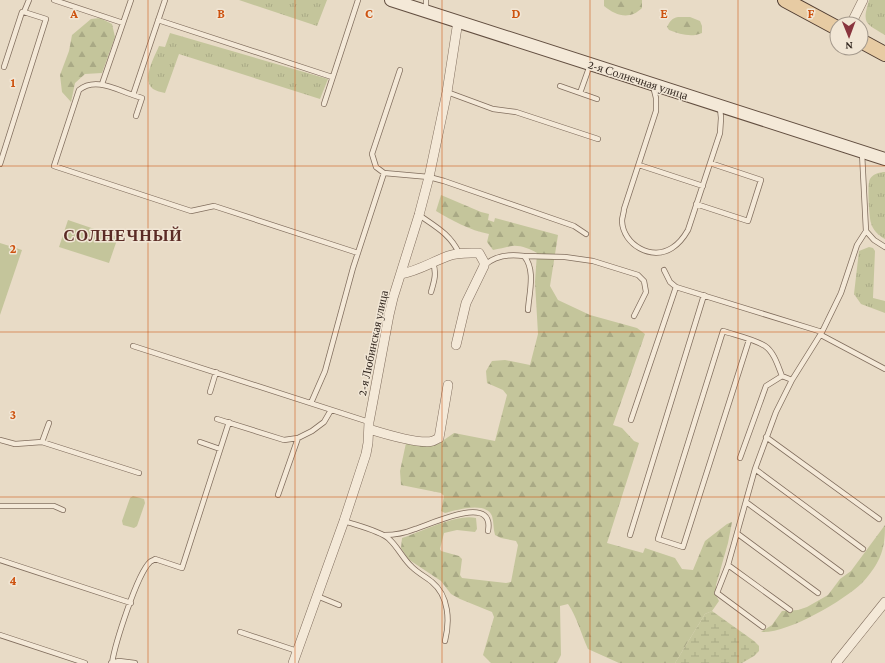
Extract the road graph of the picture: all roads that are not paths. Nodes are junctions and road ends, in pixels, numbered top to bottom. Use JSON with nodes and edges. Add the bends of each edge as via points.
{"nodes":[{"id":1,"x":29,"y":0,"type":"edge"},
{"id":2,"x":54,"y":0,"type":"edge"},
{"id":3,"x":131,"y":0,"type":"edge"},
{"id":4,"x":165,"y":0,"type":"edge"},
{"id":5,"x":358,"y":0,"type":"edge"},
{"id":6,"x":391,"y":0,"type":"edge"},
{"id":7,"x":785,"y":0,"type":"edge"},
{"id":8,"x":863,"y":0,"type":"edge"},
{"id":9,"x":799,"y":4,"type":"edge"},
{"id":10,"x":426,"y":6,"type":"edge"},
{"id":11,"x":24,"y":12,"type":"junction"},
{"id":12,"x":855,"y":16,"type":"edge"},
{"id":13,"x":158,"y":20,"type":"junction"},
{"id":14,"x":458,"y":21,"type":"junction"},
{"id":15,"x":123,"y":23,"type":"junction"},
{"id":16,"x":829,"y":23,"type":"edge"},
{"id":17,"x":869,"y":45,"type":"edge"},
{"id":18,"x":885,"y":54,"type":"edge"},
{"id":19,"x":590,"y":65,"type":"junction"},
{"id":20,"x":4,"y":67,"type":"dead end"},
{"id":21,"x":400,"y":70,"type":"dead end"},
{"id":22,"x":332,"y":78,"type":"junction"},
{"id":23,"x":102,"y":84,"type":"junction"},
{"id":24,"x":652,"y":84,"type":"junction"},
{"id":25,"x":560,"y":86,"type":"dead end"},
{"id":26,"x":447,"y":92,"type":"junction"},
{"id":27,"x":580,"y":93,"type":"junction"},
{"id":28,"x":133,"y":95,"type":"junction"},
{"id":29,"x":597,"y":99,"type":"dead end"},
{"id":30,"x":324,"y":104,"type":"dead end"},
{"id":31,"x":720,"y":106,"type":"junction"},
{"id":32,"x":136,"y":116,"type":"dead end"},
{"id":33,"x":598,"y":139,"type":"dead end"},
{"id":34,"x":862,"y":151,"type":"junction"},
{"id":35,"x":885,"y":159,"type":"edge"},
{"id":36,"x":710,"y":163,"type":"junction"},
{"id":37,"x":0,"y":164,"type":"edge"},
{"id":38,"x":638,"y":165,"type":"junction"},
{"id":39,"x":384,"y":173,"type":"junction"},
{"id":40,"x":429,"y":177,"type":"junction"},
{"id":41,"x":702,"y":186,"type":"junction"},
{"id":42,"x":696,"y":204,"type":"junction"},
{"id":43,"x":419,"y":215,"type":"junction"},
{"id":44,"x":866,"y":231,"type":"junction"},
{"id":45,"x":586,"y":234,"type":"dead end"},
{"id":46,"x":885,"y":248,"type":"edge"},
{"id":47,"x":358,"y":253,"type":"junction"},
{"id":48,"x":459,"y":253,"type":"junction"},
{"id":49,"x":479,"y":253,"type":"junction"},
{"id":50,"x":524,"y":256,"type":"junction"},
{"id":51,"x":499,"y":258,"type":"junction"},
{"id":52,"x":433,"y":263,"type":"junction"},
{"id":53,"x":484,"y":266,"type":"junction"},
{"id":54,"x":664,"y":270,"type":"dead end"},
{"id":55,"x":401,"y":274,"type":"junction"},
{"id":56,"x":676,"y":287,"type":"junction"},
{"id":57,"x":431,"y":292,"type":"dead end"},
{"id":58,"x":704,"y":295,"type":"junction"},
{"id":59,"x":528,"y":310,"type":"dead end"},
{"id":60,"x":634,"y":316,"type":"dead end"},
{"id":61,"x":821,"y":334,"type":"junction"},
{"id":62,"x":749,"y":340,"type":"junction"},
{"id":63,"x":456,"y":345,"type":"dead end"},
{"id":64,"x":134,"y":346,"type":"dead end"},
{"id":65,"x":885,"y":369,"type":"edge"},
{"id":66,"x":216,"y":372,"type":"junction"},
{"id":67,"x":782,"y":376,"type":"junction"},
{"id":68,"x":792,"y":380,"type":"junction"},
{"id":69,"x":448,"y":385,"type":"dead end"},
{"id":70,"x":210,"y":392,"type":"dead end"},
{"id":71,"x":311,"y":403,"type":"junction"},
{"id":72,"x":331,"y":410,"type":"junction"},
{"id":73,"x":217,"y":419,"type":"dead end"},
{"id":74,"x":631,"y":420,"type":"dead end"},
{"id":75,"x":229,"y":422,"type":"junction"},
{"id":76,"x":48,"y":423,"type":"dead end"},
{"id":77,"x":369,"y":425,"type":"junction"},
{"id":78,"x":766,"y":437,"type":"junction"},
{"id":79,"x":298,"y":438,"type":"junction"},
{"id":80,"x":0,"y":440,"type":"edge"},
{"id":81,"x":42,"y":442,"type":"junction"},
{"id":82,"x":200,"y":442,"type":"dead end"},
{"id":83,"x":220,"y":449,"type":"junction"},
{"id":84,"x":740,"y":458,"type":"dead end"},
{"id":85,"x":755,"y":469,"type":"junction"},
{"id":86,"x":139,"y":473,"type":"dead end"},
{"id":87,"x":278,"y":496,"type":"dead end"},
{"id":88,"x":746,"y":502,"type":"junction"},
{"id":89,"x":0,"y":506,"type":"edge"},
{"id":90,"x":63,"y":510,"type":"dead end"},
{"id":91,"x":879,"y":519,"type":"dead end"},
{"id":92,"x":344,"y":521,"type":"junction"},
{"id":93,"x":488,"y":532,"type":"dead end"},
{"id":94,"x":738,"y":534,"type":"junction"},
{"id":95,"x":385,"y":535,"type":"junction"},
{"id":96,"x":630,"y":535,"type":"dead end"},
{"id":97,"x":863,"y":549,"type":"dead end"},
{"id":98,"x":0,"y":560,"type":"edge"},
{"id":99,"x":728,"y":565,"type":"junction"},
{"id":100,"x":841,"y":572,"type":"dead end"},
{"id":101,"x":818,"y":593,"type":"dead end"},
{"id":102,"x":317,"y":596,"type":"junction"},
{"id":103,"x":885,"y":602,"type":"edge"},
{"id":104,"x":131,"y":603,"type":"junction"},
{"id":105,"x":339,"y":605,"type":"dead end"},
{"id":106,"x":790,"y":610,"type":"dead end"},
{"id":107,"x":763,"y":626,"type":"dead end"},
{"id":108,"x":240,"y":632,"type":"dead end"},
{"id":109,"x":0,"y":635,"type":"edge"},
{"id":110,"x":445,"y":641,"type":"dead end"},
{"id":111,"x":297,"y":651,"type":"junction"},
{"id":112,"x":85,"y":663,"type":"edge"},
{"id":113,"x":112,"y":663,"type":"edge"},
{"id":114,"x":135,"y":663,"type":"edge"},
{"id":115,"x":293,"y":663,"type":"edge"},
{"id":116,"x":836,"y":663,"type":"edge"}],
"edges":[{"from":1,"to":11,"type":"lane"},
{"from":2,"to":15,"type":"lane"},
{"from":3,"to":15,"type":"lane"},
{"from":4,"to":13,"type":"lane"},
{"from":5,"to":22,"type":"lane"},
{"from":6,"to":10,"type":"main road","name":"2-я Солнечная улица"},
{"from":7,"to":9,"type":"main road"},
{"from":8,"to":12,"type":"street"},
{"from":9,"to":16,"type":"main road"},
{"from":10,"to":14,"type":"main road","name":"2-я Солнечная улица"},
{"from":11,"to":20,"type":"lane"},
{"from":11,"to":37,"type":"lane","via":[[46,19]]},
{"from":13,"to":22,"type":"lane"},
{"from":13,"to":28,"type":"lane"},
{"from":14,"to":19,"type":"main road","name":"2-я Солнечная улица"},
{"from":14,"to":26,"type":"street","name":"2-я Любинская улица"},
{"from":15,"to":23,"type":"lane"},
{"from":17,"to":18,"type":"main road"},
{"from":19,"to":24,"type":"main road","name":"2-я Солнечная улица"},
{"from":19,"to":27,"type":"lane"},
{"from":21,"to":39,"type":"lane","via":[[372,154],[376,167]]},
{"from":22,"to":30,"type":"lane"},
{"from":23,"to":28,"type":"lane"},
{"from":23,"to":47,"type":"lane","via":[[85,85],[79,90],[54,166],[191,211],[214,206]]},
{"from":24,"to":31,"type":"main road","name":"2-я Солнечная улица"},
{"from":24,"to":38,"type":"lane","via":[[656,111]]},
{"from":25,"to":27,"type":"lane"},
{"from":26,"to":33,"type":"lane","via":[[492,109],[516,112]]},
{"from":26,"to":40,"type":"street","name":"2-я Любинская улица"},
{"from":27,"to":29,"type":"lane"},
{"from":28,"to":32,"type":"lane","via":[[142,98]]},
{"from":31,"to":34,"type":"main road","name":"2-я Солнечная улица"},
{"from":31,"to":36,"type":"lane","via":[[720,133]]},
{"from":34,"to":35,"type":"main road","name":"2-я Солнечная улица"},
{"from":34,"to":44,"type":"lane"},
{"from":36,"to":41,"type":"lane"},
{"from":36,"to":42,"type":"lane","via":[[761,180],[748,221]]},
{"from":38,"to":41,"type":"lane"},
{"from":38,"to":42,"type":"lane","via":[[622,222],[626,234],[634,245],[645,251],[658,253],[671,249],[682,241]]},
{"from":39,"to":40,"type":"lane"},
{"from":39,"to":47,"type":"lane"},
{"from":40,"to":43,"type":"street","name":"2-я Любинская улица"},
{"from":40,"to":45,"type":"lane","via":[[574,226]]},
{"from":41,"to":42,"type":"lane"},
{"from":43,"to":48,"type":"lane","via":[[446,233]]},
{"from":43,"to":55,"type":"street","name":"2-я Любинская улица"},
{"from":44,"to":46,"type":"lane"},
{"from":44,"to":61,"type":"lane","via":[[857,244],[841,293]]},
{"from":47,"to":71,"type":"lane","via":[[325,371]]},
{"from":48,"to":49,"type":"street"},
{"from":48,"to":52,"type":"street"},
{"from":49,"to":51,"type":"lane","via":[[486,257]]},
{"from":49,"to":53,"type":"street"},
{"from":50,"to":51,"type":"lane","via":[[509,254]]},
{"from":50,"to":59,"type":"lane","via":[[529,261],[531,274]]},
{"from":50,"to":60,"type":"lane","via":[[593,261],[638,275],[644,281],[646,292]]},
{"from":51,"to":53,"type":"lane"},
{"from":52,"to":55,"type":"street"},
{"from":52,"to":57,"type":"lane","via":[[436,274]]},
{"from":53,"to":63,"type":"street","via":[[466,303]]},
{"from":54,"to":56,"type":"lane","via":[[670,282]]},
{"from":55,"to":77,"type":"street","name":"2-я Любинская улица","via":[[389,315]]},
{"from":56,"to":58,"type":"lane"},
{"from":56,"to":74,"type":"lane"},
{"from":58,"to":61,"type":"lane"},
{"from":58,"to":96,"type":"lane"},
{"from":61,"to":65,"type":"lane"},
{"from":61,"to":68,"type":"lane"},
{"from":62,"to":62,"type":"lane","via":[[723,331],[658,539],[683,547]]},
{"from":62,"to":67,"type":"lane","via":[[766,346],[774,356]]},
{"from":64,"to":66,"type":"lane"},
{"from":66,"to":70,"type":"lane"},
{"from":66,"to":71,"type":"lane"},
{"from":67,"to":68,"type":"lane"},
{"from":67,"to":84,"type":"lane","via":[[766,386]]},
{"from":68,"to":78,"type":"lane"},
{"from":69,"to":77,"type":"street","via":[[439,438],[425,442],[402,438]]},
{"from":71,"to":72,"type":"lane"},
{"from":72,"to":77,"type":"lane"},
{"from":72,"to":79,"type":"lane","via":[[324,422]]},
{"from":73,"to":75,"type":"lane"},
{"from":75,"to":79,"type":"lane","via":[[284,440]]},
{"from":75,"to":83,"type":"lane"},
{"from":76,"to":81,"type":"lane"},
{"from":77,"to":92,"type":"street","name":"2-я Любинская улица","via":[[366,454]]},
{"from":78,"to":85,"type":"lane"},
{"from":78,"to":91,"type":"lane"},
{"from":79,"to":87,"type":"lane"},
{"from":80,"to":81,"type":"lane","via":[[15,444]]},
{"from":81,"to":86,"type":"lane"},
{"from":82,"to":83,"type":"lane"},
{"from":83,"to":104,"type":"lane","via":[[182,568],[155,559],[150,562],[144,570]]},
{"from":85,"to":88,"type":"lane"},
{"from":85,"to":97,"type":"lane"},
{"from":88,"to":94,"type":"lane"},
{"from":88,"to":100,"type":"lane"},
{"from":89,"to":90,"type":"lane","via":[[54,506]]},
{"from":92,"to":95,"type":"lane"},
{"from":92,"to":102,"type":"street","name":"2-я Любинская улица"},
{"from":93,"to":95,"type":"lane","via":[[489,520],[481,514],[471,512],[397,534]]},
{"from":94,"to":99,"type":"lane"},
{"from":94,"to":101,"type":"lane"},
{"from":95,"to":110,"type":"lane","via":[[413,569],[433,582],[440,591],[448,616]]},
{"from":98,"to":104,"type":"lane"},
{"from":99,"to":106,"type":"lane"},
{"from":99,"to":107,"type":"lane","via":[[717,593]]},
{"from":102,"to":105,"type":"lane"},
{"from":102,"to":111,"type":"street","name":"2-я Любинская улица"},
{"from":103,"to":116,"type":"street"},
{"from":104,"to":113,"type":"lane","via":[[114,650]]},
{"from":108,"to":111,"type":"lane"},
{"from":109,"to":112,"type":"lane"},
{"from":111,"to":115,"type":"street","name":"2-я Любинская улица"},
{"from":113,"to":114,"type":"lane"}]}
